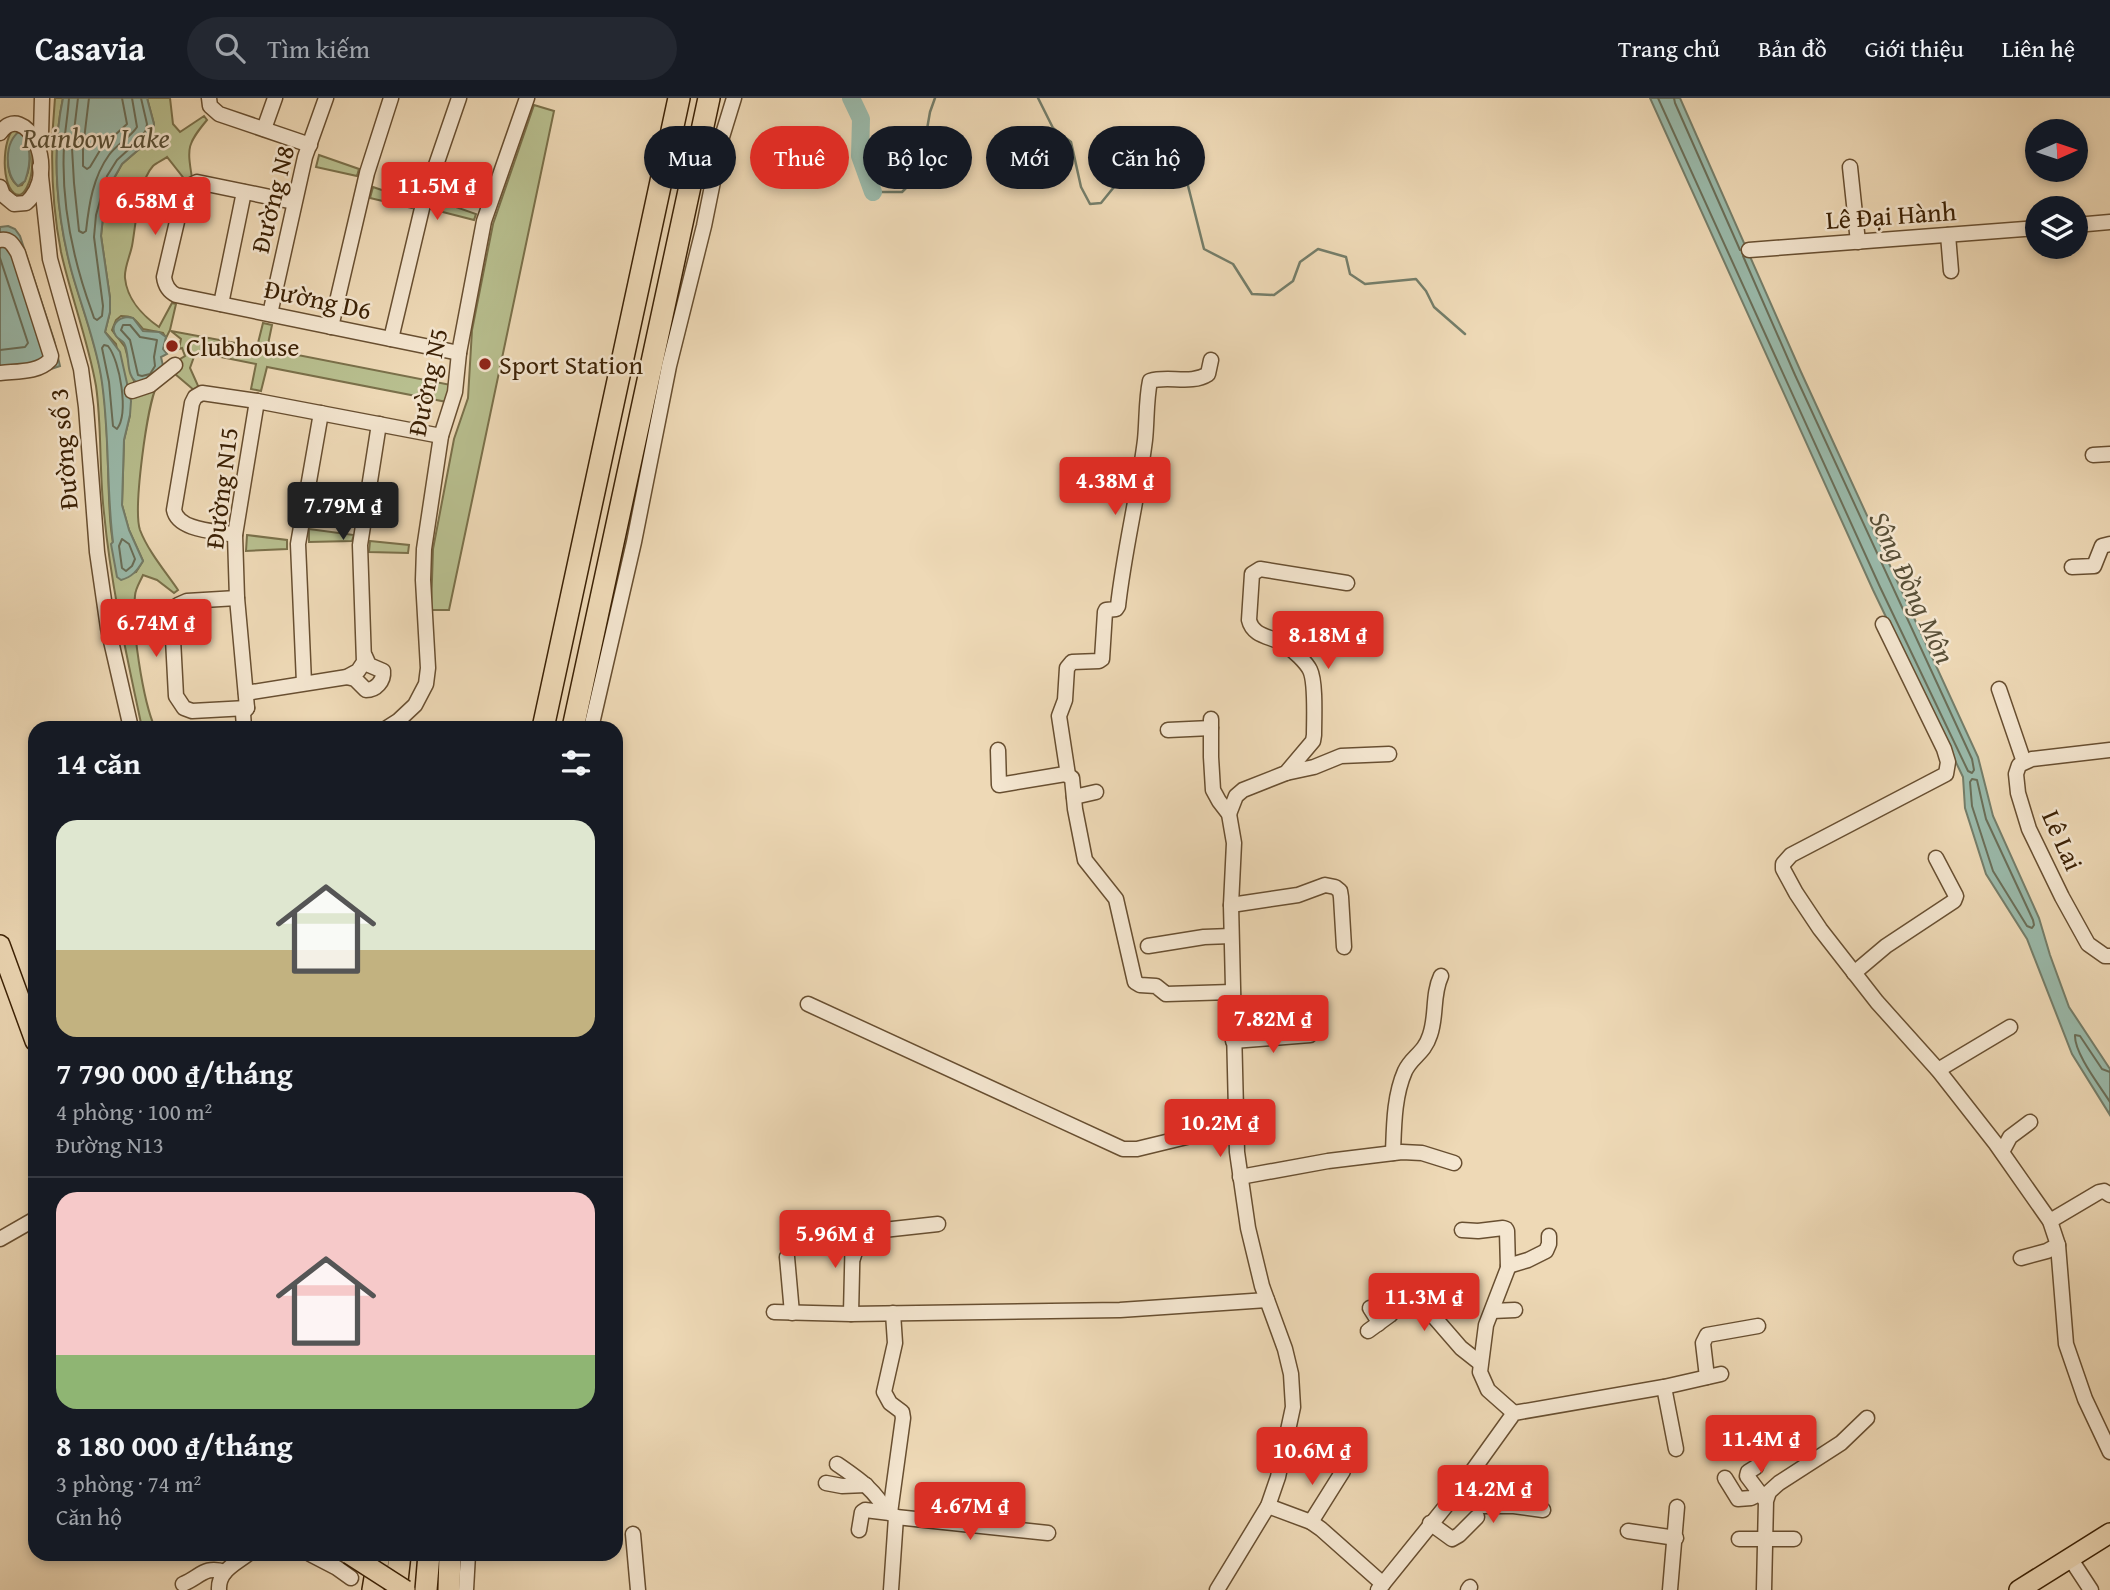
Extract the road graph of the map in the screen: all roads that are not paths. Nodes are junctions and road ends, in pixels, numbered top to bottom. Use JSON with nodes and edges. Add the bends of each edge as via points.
{"nodes":[{"id":1,"x":40,"y":98,"type":"edge"},
{"id":2,"x":275,"y":98,"type":"edge"},
{"id":3,"x":326,"y":98,"type":"edge"},
{"id":4,"x":391,"y":98,"type":"edge"},
{"id":5,"x":459,"y":98,"type":"edge"},
{"id":6,"x":527,"y":98,"type":"edge"},
{"id":7,"x":678,"y":98,"type":"edge"},
{"id":8,"x":709,"y":98,"type":"edge"},
{"id":9,"x":734,"y":98,"type":"edge"},
{"id":10,"x":210,"y":102,"type":"edge"},
{"id":11,"x":24,"y":112,"type":"junction"},
{"id":12,"x":264,"y":130,"type":"junction"},
{"id":13,"x":0,"y":133,"type":"edge"},
{"id":14,"x":310,"y":145,"type":"junction"},
{"id":15,"x":41,"y":162,"type":"junction"},
{"id":16,"x":1850,"y":167,"type":"dead end"},
{"id":17,"x":0,"y":187,"type":"edge"},
{"id":18,"x":244,"y":192,"type":"junction"},
{"id":19,"x":294,"y":202,"type":"junction"},
{"id":20,"x":11,"y":205,"type":"edge"},
{"id":21,"x":2110,"y":222,"type":"edge"},
{"id":22,"x":2088,"y":224,"type":"edge"},
{"id":23,"x":2025,"y":229,"type":"edge"},
{"id":24,"x":1948,"y":235,"type":"junction"},
{"id":25,"x":0,"y":240,"type":"edge"},
{"id":26,"x":1858,"y":242,"type":"junction"},
{"id":27,"x":1749,"y":250,"type":"dead end"},
{"id":28,"x":50,"y":259,"type":"junction"},
{"id":29,"x":1951,"y":271,"type":"dead end"},
{"id":30,"x":221,"y":304,"type":"junction"},
{"id":31,"x":270,"y":314,"type":"junction"},
{"id":32,"x":331,"y":327,"type":"junction"},
{"id":33,"x":391,"y":339,"type":"junction"},
{"id":34,"x":458,"y":353,"type":"junction"},
{"id":35,"x":1211,"y":360,"type":"dead end"},
{"id":36,"x":175,"y":365,"type":"dead end"},
{"id":37,"x":0,"y":373,"type":"edge"},
{"id":38,"x":132,"y":391,"type":"dead end"},
{"id":39,"x":257,"y":401,"type":"junction"},
{"id":40,"x":321,"y":413,"type":"junction"},
{"id":41,"x":379,"y":424,"type":"junction"},
{"id":42,"x":441,"y":436,"type":"junction"},
{"id":43,"x":2110,"y":454,"type":"edge"},
{"id":44,"x":2093,"y":455,"type":"dead end"},
{"id":45,"x":235,"y":535,"type":"junction"},
{"id":46,"x":2110,"y":544,"type":"edge"},
{"id":47,"x":2072,"y":567,"type":"dead end"},
{"id":48,"x":1347,"y":583,"type":"dead end"},
{"id":49,"x":237,"y":598,"type":"junction"},
{"id":50,"x":1883,"y":624,"type":"dead end"},
{"id":51,"x":365,"y":656,"type":"junction"},
{"id":52,"x":347,"y":677,"type":"junction"},
{"id":53,"x":304,"y":683,"type":"junction"},
{"id":54,"x":1999,"y":690,"type":"dead end"},
{"id":55,"x":246,"y":693,"type":"junction"},
{"id":56,"x":247,"y":708,"type":"junction"},
{"id":57,"x":129,"y":721,"type":"edge"},
{"id":58,"x":244,"y":721,"type":"edge"},
{"id":59,"x":251,"y":721,"type":"edge"},
{"id":60,"x":399,"y":721,"type":"edge"},
{"id":61,"x":544,"y":721,"type":"edge"},
{"id":62,"x":575,"y":721,"type":"edge"},
{"id":63,"x":593,"y":721,"type":"edge"},
{"id":64,"x":1168,"y":730,"type":"dead end"},
{"id":65,"x":998,"y":750,"type":"dead end"},
{"id":66,"x":2110,"y":750,"type":"edge"},
{"id":67,"x":1389,"y":754,"type":"dead end"},
{"id":68,"x":2021,"y":764,"type":"junction"},
{"id":69,"x":1286,"y":773,"type":"junction"},
{"id":70,"x":1068,"y":775,"type":"junction"},
{"id":71,"x":1096,"y":792,"type":"dead end"},
{"id":72,"x":1074,"y":797,"type":"junction"},
{"id":73,"x":1229,"y":814,"type":"junction"},
{"id":74,"x":1936,"y":858,"type":"dead end"},
{"id":75,"x":1231,"y":905,"type":"junction"},
{"id":76,"x":1231,"y":936,"type":"junction"},
{"id":77,"x":0,"y":945,"type":"edge"},
{"id":78,"x":1148,"y":946,"type":"dead end"},
{"id":79,"x":1344,"y":947,"type":"dead end"},
{"id":80,"x":2110,"y":956,"type":"edge"},
{"id":81,"x":1854,"y":973,"type":"junction"},
{"id":82,"x":1441,"y":976,"type":"dead end"},
{"id":83,"x":1232,"y":992,"type":"junction"},
{"id":84,"x":808,"y":1004,"type":"dead end"},
{"id":85,"x":28,"y":1022,"type":"edge"},
{"id":86,"x":2010,"y":1027,"type":"dead end"},
{"id":87,"x":1310,"y":1035,"type":"dead end"},
{"id":88,"x":1233,"y":1041,"type":"junction"},
{"id":89,"x":1938,"y":1070,"type":"junction"},
{"id":90,"x":2030,"y":1122,"type":"dead end"},
{"id":91,"x":1236,"y":1125,"type":"junction"},
{"id":92,"x":2002,"y":1152,"type":"junction"},
{"id":93,"x":1393,"y":1153,"type":"junction"},
{"id":94,"x":1454,"y":1163,"type":"dead end"},
{"id":95,"x":1240,"y":1177,"type":"junction"},
{"id":96,"x":2110,"y":1195,"type":"edge"},
{"id":97,"x":2050,"y":1221,"type":"junction"},
{"id":98,"x":28,"y":1223,"type":"edge"},
{"id":99,"x":938,"y":1224,"type":"dead end"},
{"id":100,"x":853,"y":1228,"type":"dead end"},
{"id":101,"x":1462,"y":1230,"type":"dead end"},
{"id":102,"x":1549,"y":1236,"type":"dead end"},
{"id":103,"x":0,"y":1239,"type":"edge"},
{"id":104,"x":2059,"y":1245,"type":"junction"},
{"id":105,"x":787,"y":1257,"type":"dead end"},
{"id":106,"x":853,"y":1258,"type":"junction"},
{"id":107,"x":2021,"y":1258,"type":"dead end"},
{"id":108,"x":1508,"y":1266,"type":"junction"},
{"id":109,"x":1267,"y":1300,"type":"junction"},
{"id":110,"x":1387,"y":1301,"type":"dead end"},
{"id":111,"x":1370,"y":1308,"type":"dead end"},
{"id":112,"x":1515,"y":1310,"type":"dead end"},
{"id":113,"x":1492,"y":1311,"type":"junction"},
{"id":114,"x":774,"y":1312,"type":"dead end"},
{"id":115,"x":792,"y":1313,"type":"junction"},
{"id":116,"x":893,"y":1313,"type":"junction"},
{"id":117,"x":851,"y":1314,"type":"junction"},
{"id":118,"x":1376,"y":1325,"type":"junction"},
{"id":119,"x":1758,"y":1326,"type":"dead end"},
{"id":120,"x":1480,"y":1363,"type":"junction"},
{"id":121,"x":1664,"y":1387,"type":"junction"},
{"id":122,"x":1514,"y":1413,"type":"junction"},
{"id":123,"x":1867,"y":1418,"type":"dead end"},
{"id":124,"x":1676,"y":1450,"type":"dead end"},
{"id":125,"x":2110,"y":1452,"type":"edge"},
{"id":126,"x":837,"y":1464,"type":"dead end"},
{"id":127,"x":1756,"y":1467,"type":"dead end"},
{"id":128,"x":1343,"y":1471,"type":"dead end"},
{"id":129,"x":1726,"y":1478,"type":"dead end"},
{"id":130,"x":826,"y":1483,"type":"dead end"},
{"id":131,"x":866,"y":1485,"type":"junction"},
{"id":132,"x":1458,"y":1491,"type":"junction"},
{"id":133,"x":1762,"y":1498,"type":"junction"},
{"id":134,"x":1268,"y":1506,"type":"junction"},
{"id":135,"x":1677,"y":1507,"type":"dead end"},
{"id":136,"x":1543,"y":1510,"type":"dead end"},
{"id":137,"x":891,"y":1514,"type":"junction"},
{"id":138,"x":1477,"y":1517,"type":"dead end"},
{"id":139,"x":1311,"y":1522,"type":"junction"},
{"id":140,"x":1430,"y":1523,"type":"junction"},
{"id":141,"x":859,"y":1530,"type":"dead end"},
{"id":142,"x":1628,"y":1531,"type":"dead end"},
{"id":143,"x":1048,"y":1533,"type":"dead end"},
{"id":144,"x":2110,"y":1533,"type":"edge"},
{"id":145,"x":633,"y":1534,"type":"dead end"},
{"id":146,"x":1676,"y":1538,"type":"junction"},
{"id":147,"x":1739,"y":1539,"type":"dead end"},
{"id":148,"x":1766,"y":1539,"type":"junction"},
{"id":149,"x":1794,"y":1539,"type":"dead end"},
{"id":150,"x":2070,"y":1558,"type":"junction"},
{"id":151,"x":239,"y":1561,"type":"edge"},
{"id":152,"x":324,"y":1561,"type":"edge"},
{"id":153,"x":360,"y":1561,"type":"edge"},
{"id":154,"x":378,"y":1561,"type":"edge"},
{"id":155,"x":399,"y":1561,"type":"edge"},
{"id":156,"x":428,"y":1561,"type":"edge"},
{"id":157,"x":450,"y":1561,"type":"edge"},
{"id":158,"x":468,"y":1561,"type":"edge"},
{"id":159,"x":225,"y":1572,"type":"junction"},
{"id":160,"x":351,"y":1578,"type":"dead end"},
{"id":161,"x":183,"y":1584,"type":"dead end"},
{"id":162,"x":1381,"y":1587,"type":"edge"},
{"id":163,"x":219,"y":1590,"type":"edge"},
{"id":164,"x":373,"y":1590,"type":"edge"},
{"id":165,"x":396,"y":1590,"type":"edge"},
{"id":166,"x":405,"y":1590,"type":"edge"},
{"id":167,"x":426,"y":1590,"type":"edge"},
{"id":168,"x":449,"y":1590,"type":"edge"},
{"id":169,"x":466,"y":1590,"type":"edge"},
{"id":170,"x":638,"y":1590,"type":"edge"},
{"id":171,"x":891,"y":1590,"type":"edge"},
{"id":172,"x":1217,"y":1590,"type":"edge"},
{"id":173,"x":1670,"y":1590,"type":"edge"},
{"id":174,"x":1764,"y":1590,"type":"edge"},
{"id":175,"x":2019,"y":1590,"type":"edge"},
{"id":176,"x":2091,"y":1590,"type":"edge"}],
"edges":[{"from":1,"to":11,"type":"street"},
{"from":1,"to":15,"type":"street","name":"Đường số 3"},
{"from":2,"to":12,"type":"street"},
{"from":3,"to":14,"type":"street","name":"Đường N8"},
{"from":4,"to":32,"type":"street","via":[[367,173]]},
{"from":5,"to":33,"type":"street","via":[[424,200]]},
{"from":6,"to":34,"type":"street","name":"Đường N5","via":[[484,221]]},
{"from":7,"to":61,"type":"highway"},
{"from":8,"to":62,"type":"highway"},
{"from":9,"to":63,"type":"street","via":[[669,366]]},
{"from":10,"to":12,"type":"street","via":[[219,114]]},
{"from":11,"to":13,"type":"street","via":[[7,118]]},
{"from":11,"to":15,"type":"street","via":[[34,123]]},
{"from":12,"to":14,"type":"street"},
{"from":14,"to":19,"type":"street","name":"Đường N8"},
{"from":15,"to":20,"type":"street","via":[[35,193],[26,203]]},
{"from":15,"to":28,"type":"street","name":"Đường số 3"},
{"from":16,"to":26,"type":"street"},
{"from":17,"to":20,"type":"street"},
{"from":18,"to":19,"type":"street"},
{"from":18,"to":30,"type":"street"},
{"from":18,"to":30,"type":"street","name":"Đường D6","via":[[197,182],[189,186],[164,277],[176,295]]},
{"from":19,"to":31,"type":"street","name":"Đường N8"},
{"from":20,"to":28,"type":"street","via":[[30,211],[40,223]]},
{"from":21,"to":22,"type":"street"},
{"from":23,"to":24,"type":"street","name":"Lê Đại Hành"},
{"from":24,"to":26,"type":"street","name":"Lê Đại Hành"},
{"from":24,"to":29,"type":"street"},
{"from":25,"to":37,"type":"street","via":[[12,242],[41,302],[50,360],[37,369]]},
{"from":26,"to":27,"type":"street","name":"Lê Đại Hành"},
{"from":28,"to":57,"type":"street","name":"Đường số 3","via":[[80,369],[97,552],[108,628]]},
{"from":30,"to":31,"type":"street","name":"Đường D6"},
{"from":31,"to":32,"type":"street","name":"Đường D6"},
{"from":32,"to":33,"type":"street","name":"Đường D6"},
{"from":33,"to":34,"type":"street","name":"Đường D6"},
{"from":34,"to":42,"type":"street","name":"Đường N5","via":[[455,392]]},
{"from":35,"to":70,"type":"street","via":[[1203,377],[1150,381],[1118,606],[1105,612],[1102,659],[1068,664],[1059,716]]},
{"from":36,"to":38,"type":"street"},
{"from":39,"to":40,"type":"street"},
{"from":39,"to":45,"type":"street","name":"Đường N15"},
{"from":39,"to":45,"type":"street","via":[[202,393],[195,397],[174,510],[179,522],[187,526]]},
{"from":40,"to":41,"type":"street"},
{"from":40,"to":53,"type":"street","via":[[298,544]]},
{"from":41,"to":42,"type":"street"},
{"from":41,"to":51,"type":"street","via":[[360,545]]},
{"from":42,"to":60,"type":"street","name":"Đường N5","via":[[424,549],[426,684],[420,699]]},
{"from":43,"to":44,"type":"street"},
{"from":45,"to":49,"type":"street","name":"Đường N15"},
{"from":46,"to":47,"type":"street","via":[[2102,546],[2094,566]]},
{"from":48,"to":69,"type":"street","via":[[1260,569],[1251,576],[1250,627],[1288,646],[1309,668],[1311,677],[1313,741]]},
{"from":49,"to":55,"type":"street","name":"Đường N15"},
{"from":49,"to":56,"type":"street","via":[[178,605],[172,620],[176,696],[184,708],[203,712]]},
{"from":50,"to":81,"type":"street","via":[[1944,749],[1946,774],[1791,855],[1783,864],[1796,893]]},
{"from":51,"to":52,"type":"street","via":[[360,670]]},
{"from":51,"to":52,"type":"street","via":[[369,664],[383,671],[378,685],[366,690]]},
{"from":52,"to":53,"type":"street"},
{"from":53,"to":55,"type":"street"},
{"from":54,"to":68,"type":"street","name":"Lê Lai"},
{"from":55,"to":56,"type":"street","name":"Đường N15"},
{"from":56,"to":58,"type":"street","name":"Đường N15"},
{"from":56,"to":59,"type":"street","name":"Đường N15"},
{"from":64,"to":73,"type":"street","via":[[1212,723],[1213,790]]},
{"from":65,"to":70,"type":"street","via":[[1000,785]]},
{"from":66,"to":68,"type":"street"},
{"from":67,"to":69,"type":"street","via":[[1341,756]]},
{"from":68,"to":80,"type":"street","name":"Lê Lai","via":[[2016,774],[2018,793],[2029,829],[2088,944]]},
{"from":69,"to":73,"type":"street","via":[[1243,790]]},
{"from":70,"to":72,"type":"street"},
{"from":71,"to":72,"type":"street"},
{"from":72,"to":83,"type":"street","via":[[1085,860],[1116,899],[1135,982],[1156,985],[1166,994]]},
{"from":73,"to":75,"type":"street","via":[[1234,843]]},
{"from":74,"to":81,"type":"street","via":[[1956,896],[1954,901]]},
{"from":75,"to":76,"type":"street"},
{"from":75,"to":79,"type":"street","via":[[1298,895],[1318,886],[1335,887],[1342,897]]},
{"from":76,"to":78,"type":"street"},
{"from":76,"to":83,"type":"street"},
{"from":77,"to":85,"type":"main road"},
{"from":81,"to":89,"type":"street"},
{"from":82,"to":93,"type":"street","via":[[1427,1045],[1401,1082]]},
{"from":83,"to":88,"type":"street"},
{"from":84,"to":91,"type":"street","via":[[1122,1149]]},
{"from":86,"to":89,"type":"street"},
{"from":87,"to":88,"type":"street"},
{"from":88,"to":91,"type":"street"},
{"from":89,"to":92,"type":"street"},
{"from":90,"to":92,"type":"street","via":[[2010,1137]]},
{"from":91,"to":95,"type":"street"},
{"from":92,"to":97,"type":"street"},
{"from":93,"to":94,"type":"street","via":[[1422,1153]]},
{"from":93,"to":95,"type":"street"},
{"from":95,"to":109,"type":"street"},
{"from":96,"to":97,"type":"street","via":[[2099,1192]]},
{"from":97,"to":104,"type":"street"},
{"from":98,"to":103,"type":"street"},
{"from":99,"to":106,"type":"street","via":[[865,1232]]},
{"from":100,"to":106,"type":"street"},
{"from":101,"to":108,"type":"street","via":[[1506,1228]]},
{"from":102,"to":108,"type":"street","via":[[1541,1255]]},
{"from":104,"to":107,"type":"street"},
{"from":104,"to":125,"type":"street","via":[[2066,1344]]},
{"from":105,"to":115,"type":"street"},
{"from":106,"to":117,"type":"street"},
{"from":108,"to":113,"type":"street"},
{"from":109,"to":116,"type":"street","via":[[1120,1310]]},
{"from":109,"to":134,"type":"street","via":[[1285,1349],[1293,1407]]},
{"from":110,"to":118,"type":"street"},
{"from":111,"to":118,"type":"street"},
{"from":112,"to":113,"type":"street"},
{"from":113,"to":120,"type":"street"},
{"from":114,"to":115,"type":"street"},
{"from":115,"to":117,"type":"street"},
{"from":116,"to":117,"type":"street"},
{"from":116,"to":137,"type":"street","via":[[895,1343],[884,1392],[903,1418]]},
{"from":118,"to":120,"type":"street","via":[[1415,1295]]},
{"from":119,"to":121,"type":"street","via":[[1707,1335],[1703,1343],[1714,1376]]},
{"from":120,"to":122,"type":"street","via":[[1488,1390]]},
{"from":121,"to":122,"type":"street"},
{"from":121,"to":124,"type":"street"},
{"from":122,"to":132,"type":"street"},
{"from":123,"to":133,"type":"street","via":[[1841,1443]]},
{"from":126,"to":131,"type":"street"},
{"from":127,"to":133,"type":"street","via":[[1747,1476]]},
{"from":128,"to":139,"type":"street"},
{"from":129,"to":133,"type":"street","via":[[1738,1499]]},
{"from":130,"to":131,"type":"street"},
{"from":131,"to":137,"type":"street"},
{"from":132,"to":136,"type":"street","via":[[1484,1506]]},
{"from":132,"to":140,"type":"street"},
{"from":133,"to":148,"type":"street"},
{"from":134,"to":139,"type":"street"},
{"from":134,"to":172,"type":"street"},
{"from":135,"to":146,"type":"street"},
{"from":137,"to":141,"type":"street","via":[[865,1510]]},
{"from":137,"to":143,"type":"street"},
{"from":137,"to":171,"type":"street"},
{"from":138,"to":140,"type":"street","via":[[1452,1539]]},
{"from":139,"to":162,"type":"street"},
{"from":140,"to":162,"type":"street"},
{"from":142,"to":146,"type":"street"},
{"from":144,"to":150,"type":"main road"},
{"from":145,"to":170,"type":"street"},
{"from":146,"to":173,"type":"street"},
{"from":147,"to":148,"type":"street"},
{"from":148,"to":149,"type":"street"},
{"from":148,"to":174,"type":"street"},
{"from":150,"to":175,"type":"main road"},
{"from":150,"to":176,"type":"street"},
{"from":151,"to":159,"type":"street"},
{"from":152,"to":160,"type":"street"},
{"from":153,"to":166,"type":"main road","bridge":true},
{"from":154,"to":164,"type":"highway"},
{"from":155,"to":165,"type":"highway"},
{"from":156,"to":167,"type":"highway"},
{"from":157,"to":168,"type":"highway"},
{"from":158,"to":169,"type":"street"},
{"from":159,"to":161,"type":"street","via":[[207,1569]]},
{"from":159,"to":163,"type":"street"}]}
